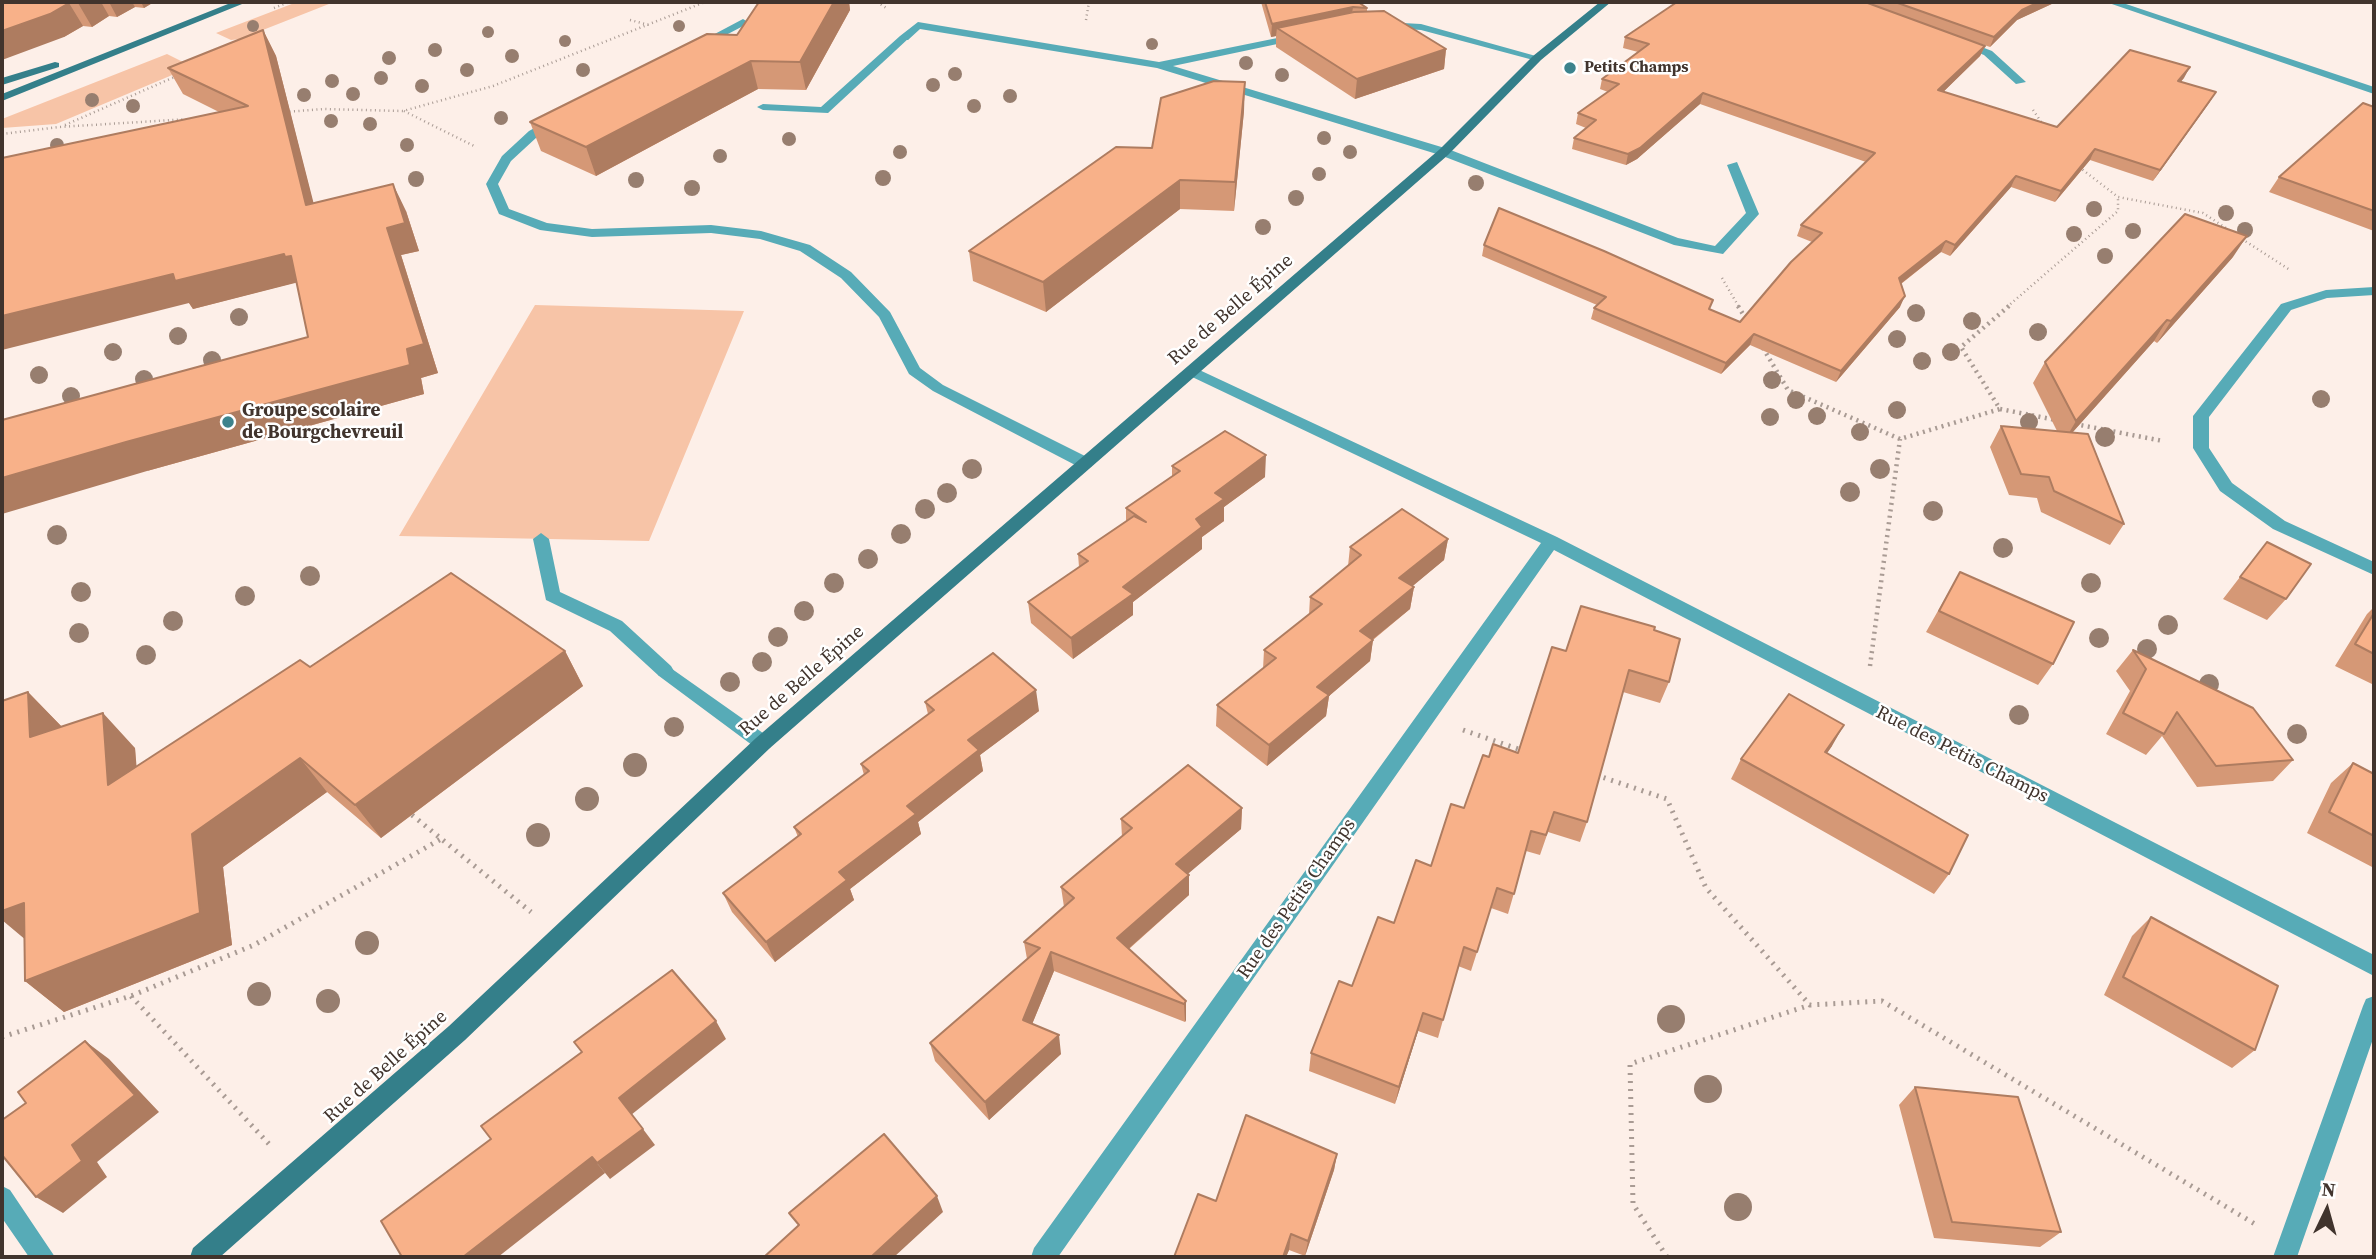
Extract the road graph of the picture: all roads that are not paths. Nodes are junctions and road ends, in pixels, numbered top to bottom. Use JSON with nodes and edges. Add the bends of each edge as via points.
{"nodes":[{"id":1,"x":233,"y":2,"type":"edge"},
{"id":2,"x":242,"y":2,"type":"edge"},
{"id":3,"x":1606,"y":2,"type":"edge"},
{"id":4,"x":2111,"y":2,"type":"edge"},
{"id":5,"x":743,"y":22,"type":"edge"},
{"id":6,"x":1374,"y":25,"type":"edge"},
{"id":7,"x":1314,"y":34,"type":"edge"},
{"id":8,"x":1950,"y":39,"type":"edge"},
{"id":9,"x":681,"y":55,"type":"edge"},
{"id":10,"x":1537,"y":58,"type":"junction"},
{"id":11,"x":1159,"y":65,"type":"junction"},
{"id":12,"x":2,"y":82,"type":"edge"},
{"id":13,"x":2020,"y":82,"type":"road end"},
{"id":14,"x":2374,"y":91,"type":"edge"},
{"id":15,"x":2,"y":98,"type":"edge"},
{"id":16,"x":763,"y":107,"type":"dead end"},
{"id":17,"x":570,"y":114,"type":"edge"},
{"id":18,"x":1444,"y":152,"type":"junction"},
{"id":19,"x":1733,"y":165,"type":"dead end"},
{"id":20,"x":2374,"y":291,"type":"edge"},
{"id":21,"x":1193,"y":372,"type":"junction"},
{"id":22,"x":1085,"y":463,"type":"junction"},
{"id":23,"x":541,"y":539,"type":"dead end"},
{"id":24,"x":1551,"y":541,"type":"junction"},
{"id":25,"x":2374,"y":569,"type":"edge"},
{"id":26,"x":762,"y":743,"type":"junction"},
{"id":27,"x":2374,"y":965,"type":"edge"},
{"id":28,"x":2374,"y":1006,"type":"edge"},
{"id":29,"x":2,"y":1198,"type":"edge"},
{"id":30,"x":2287,"y":1251,"type":"edge"},
{"id":31,"x":43,"y":1257,"type":"edge"},
{"id":32,"x":202,"y":1257,"type":"edge"},
{"id":33,"x":1043,"y":1257,"type":"edge"}],
"edges":[{"from":1,"to":12,"type":"street"},
{"from":2,"to":15,"type":"street"},
{"from":3,"to":10,"type":"street","name":"Rue de Belle Épine"},
{"from":4,"to":14,"type":"street"},
{"from":5,"to":9,"type":"street"},
{"from":6,"to":10,"type":"street","via":[[1421,27]]},
{"from":7,"to":11,"type":"street"},
{"from":8,"to":13,"type":"street","via":[[1988,53]]},
{"from":10,"to":18,"type":"street","name":"Rue de Belle Épine"},
{"from":11,"to":16,"type":"street","via":[[918,25],[824,111]]},
{"from":11,"to":18,"type":"street"},
{"from":17,"to":22,"type":"street","via":[[533,134],[506,159],[492,184],[505,211],[545,227],[592,233],[711,229],[761,235],[804,248],[846,275],[886,315],[914,371],[938,388]]},
{"from":18,"to":19,"type":"street","via":[[1674,241],[1718,251],[1753,214]]},
{"from":18,"to":21,"type":"street","name":"Rue de Belle Épine"},
{"from":20,"to":25,"type":"street","via":[[2326,294],[2287,307],[2202,416],[2202,448],[2226,487],[2279,525]]},
{"from":21,"to":22,"type":"street","name":"Rue de Belle Épine"},
{"from":21,"to":24,"type":"street","name":"Rue des Petits Champs"},
{"from":22,"to":26,"type":"street","name":"Rue de Belle Épine"},
{"from":23,"to":26,"type":"street","via":[[552,596],[616,626],[665,671]]},
{"from":24,"to":27,"type":"street","name":"Rue des Petits Champs"},
{"from":24,"to":33,"type":"street","name":"Rue des Petits Champs"},
{"from":26,"to":32,"type":"street","name":"Rue de Belle Épine","via":[[457,1033]]},
{"from":28,"to":30,"type":"street"},
{"from":29,"to":31,"type":"street"}]}
